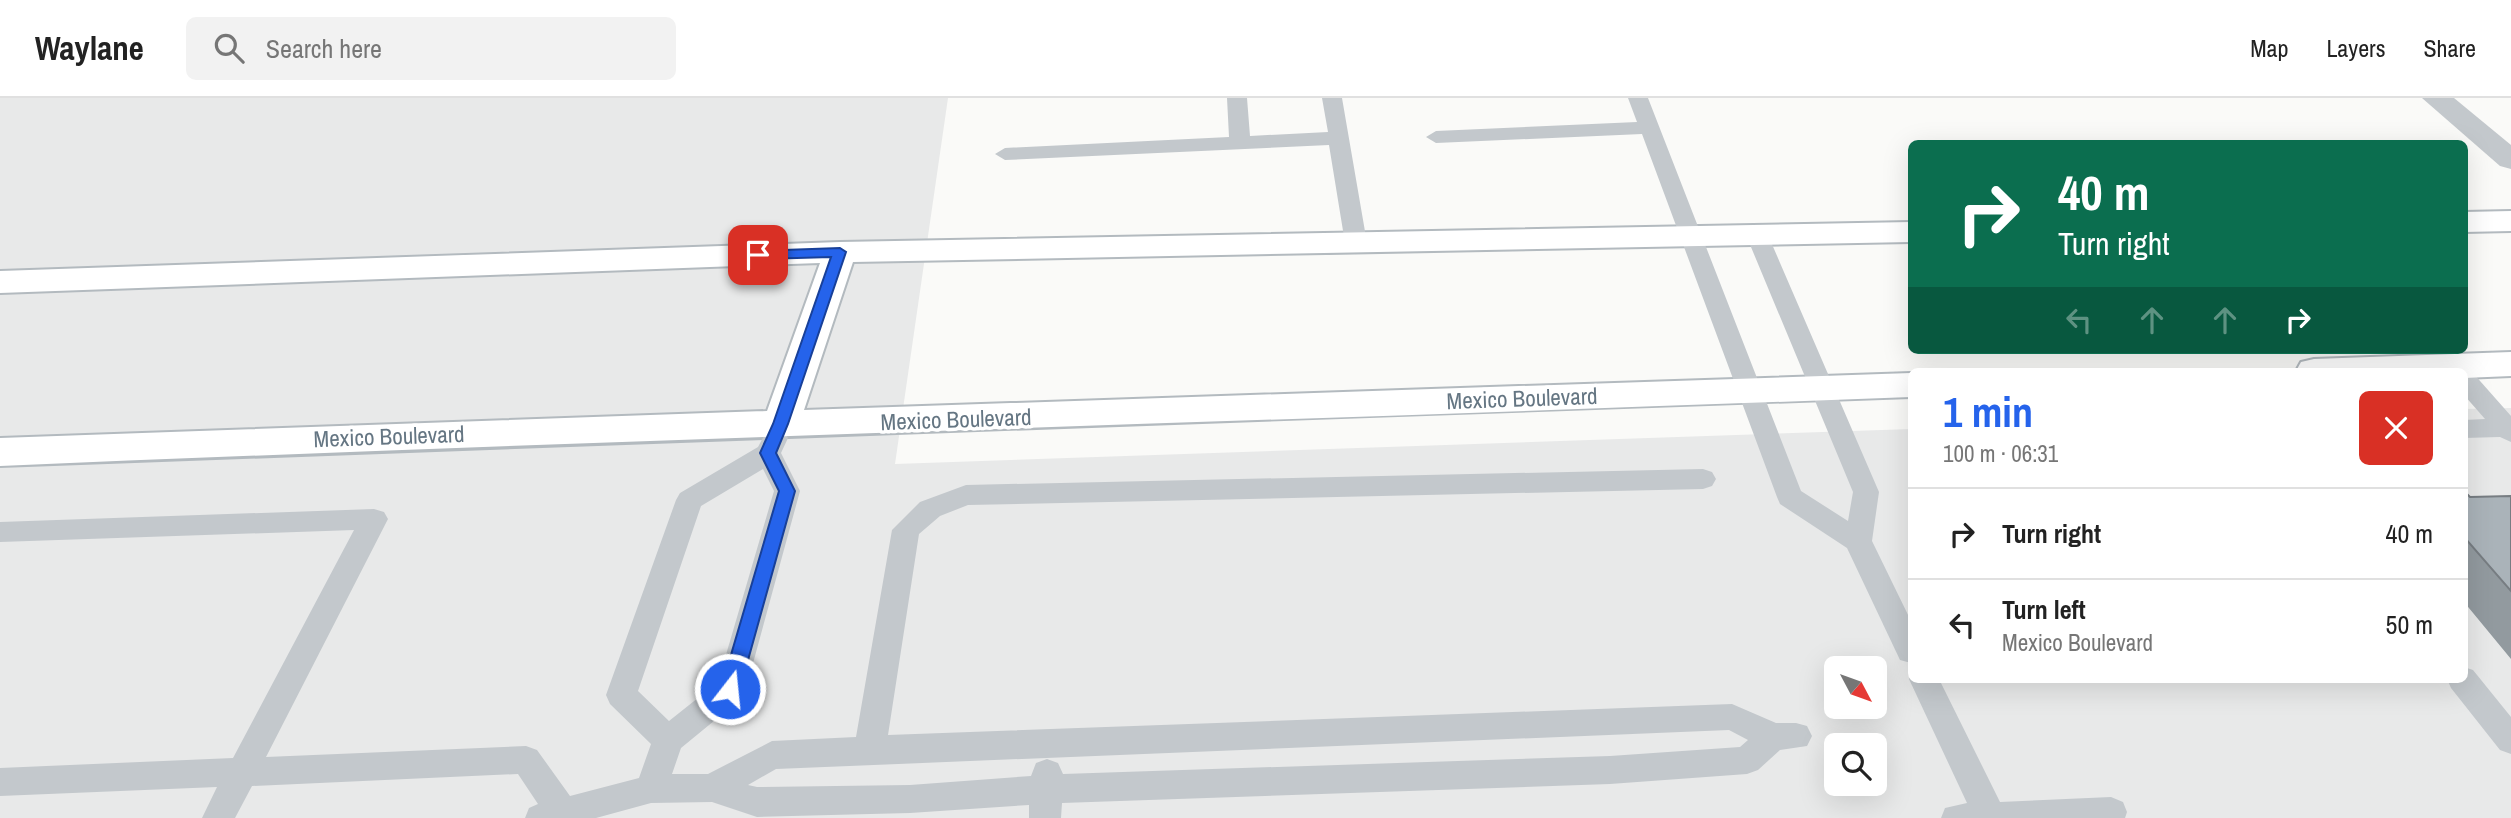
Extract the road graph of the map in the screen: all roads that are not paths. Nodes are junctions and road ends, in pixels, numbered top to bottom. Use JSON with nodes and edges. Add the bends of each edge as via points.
{"nodes":[{"id":1,"x":1237,"y":98,"type":"edge"},
{"id":2,"x":1332,"y":98,"type":"edge"},
{"id":3,"x":1638,"y":98,"type":"edge"},
{"id":4,"x":2437,"y":98,"type":"edge"},
{"id":5,"x":1649,"y":128,"type":"junction"},
{"id":6,"x":1436,"y":137,"type":"dead end"},
{"id":7,"x":1339,"y":138,"type":"junction"},
{"id":8,"x":1240,"y":143,"type":"junction"},
{"id":9,"x":1005,"y":154,"type":"dead end"},
{"id":10,"x":2511,"y":160,"type":"edge"},
{"id":11,"x":2511,"y":221,"type":"edge"},
{"id":12,"x":2468,"y":222,"type":"edge"},
{"id":13,"x":1908,"y":232,"type":"edge"},
{"id":14,"x":1756,"y":235,"type":"junction"},
{"id":15,"x":1692,"y":236,"type":"junction"},
{"id":16,"x":1356,"y":243,"type":"junction"},
{"id":17,"x":840,"y":252,"type":"junction"},
{"id":18,"x":0,"y":282,"type":"edge"},
{"id":19,"x":2511,"y":365,"type":"edge"},
{"id":20,"x":2468,"y":371,"type":"edge"},
{"id":21,"x":2468,"y":384,"type":"edge"},
{"id":22,"x":1908,"y":385,"type":"edge"},
{"id":23,"x":1822,"y":388,"type":"junction"},
{"id":24,"x":1747,"y":390,"type":"junction"},
{"id":25,"x":2468,"y":429,"type":"edge"},
{"id":26,"x":2508,"y":430,"type":"edge"},
{"id":27,"x":774,"y":438,"type":"junction"},
{"id":28,"x":0,"y":452,"type":"edge"},
{"id":29,"x":1703,"y":479,"type":"dead end"},
{"id":30,"x":0,"y":532,"type":"edge"},
{"id":31,"x":1858,"y":541,"type":"junction"},
{"id":32,"x":1908,"y":645,"type":"edge"},
{"id":33,"x":1926,"y":683,"type":"edge"},
{"id":34,"x":2465,"y":683,"type":"edge"},
{"id":35,"x":1784,"y":737,"type":"joint"},
{"id":36,"x":668,"y":740,"type":"junction"},
{"id":37,"x":2511,"y":740,"type":"edge"},
{"id":38,"x":870,"y":750,"type":"junction"},
{"id":39,"x":243,"y":772,"type":"junction"},
{"id":40,"x":0,"y":782,"type":"edge"},
{"id":41,"x":712,"y":788,"type":"junction"},
{"id":42,"x":651,"y":789,"type":"junction"},
{"id":43,"x":1046,"y":793,"type":"edge"},
{"id":44,"x":2111,"y":812,"type":"dead end"},
{"id":45,"x":552,"y":815,"type":"edge"},
{"id":46,"x":218,"y":818,"type":"edge"},
{"id":47,"x":1957,"y":818,"type":"edge"},
{"id":48,"x":1991,"y":818,"type":"edge"}],
"edges":[{"from":1,"to":8,"type":"lane"},
{"from":2,"to":7,"type":"lane"},
{"from":3,"to":5,"type":"lane"},
{"from":4,"to":10,"type":"street"},
{"from":5,"to":6,"type":"lane"},
{"from":5,"to":15,"type":"lane"},
{"from":7,"to":8,"type":"lane"},
{"from":7,"to":16,"type":"lane"},
{"from":8,"to":9,"type":"lane"},
{"from":11,"to":12,"type":"main road"},
{"from":13,"to":14,"type":"main road"},
{"from":14,"to":15,"type":"main road"},
{"from":14,"to":23,"type":"lane"},
{"from":15,"to":16,"type":"main road"},
{"from":15,"to":24,"type":"lane"},
{"from":16,"to":17,"type":"main road"},
{"from":17,"to":18,"type":"main road"},
{"from":17,"to":27,"type":"main road"},
{"from":19,"to":20,"type":"main road"},
{"from":21,"to":26,"type":"lane"},
{"from":22,"to":23,"type":"main road","name":"Mexico Boulevard"},
{"from":23,"to":24,"type":"main road","name":"Mexico Boulevard"},
{"from":23,"to":31,"type":"lane","via":[[1866,492]]},
{"from":24,"to":27,"type":"main road","name":"Mexico Boulevard"},
{"from":24,"to":31,"type":"lane","via":[[1790,497]]},
{"from":25,"to":26,"type":"lane"},
{"from":27,"to":28,"type":"main road","name":"Mexico Boulevard","via":[[437,434]]},
{"from":27,"to":36,"type":"lane","via":[[787,491],[730,689]]},
{"from":27,"to":36,"type":"lane","via":[[690,500],[621,695]]},
{"from":29,"to":38,"type":"lane","via":[[966,495],[930,509],[906,530]]},
{"from":30,"to":39,"type":"lane","via":[[374,519]]},
{"from":31,"to":32,"type":"lane"},
{"from":33,"to":48,"type":"lane"},
{"from":34,"to":37,"type":"lane"},
{"from":35,"to":38,"type":"lane","via":[[1732,717]]},
{"from":35,"to":43,"type":"lane","via":[[1747,760],[1610,770]]},
{"from":36,"to":42,"type":"lane"},
{"from":38,"to":41,"type":"lane","via":[[772,755]]},
{"from":39,"to":40,"type":"lane"},
{"from":39,"to":45,"type":"lane","via":[[526,760]]},
{"from":39,"to":46,"type":"lane"},
{"from":41,"to":42,"type":"lane"},
{"from":41,"to":43,"type":"lane","via":[[757,802]]},
{"from":42,"to":45,"type":"lane"},
{"from":44,"to":48,"type":"lane"},
{"from":47,"to":48,"type":"lane"}]}
